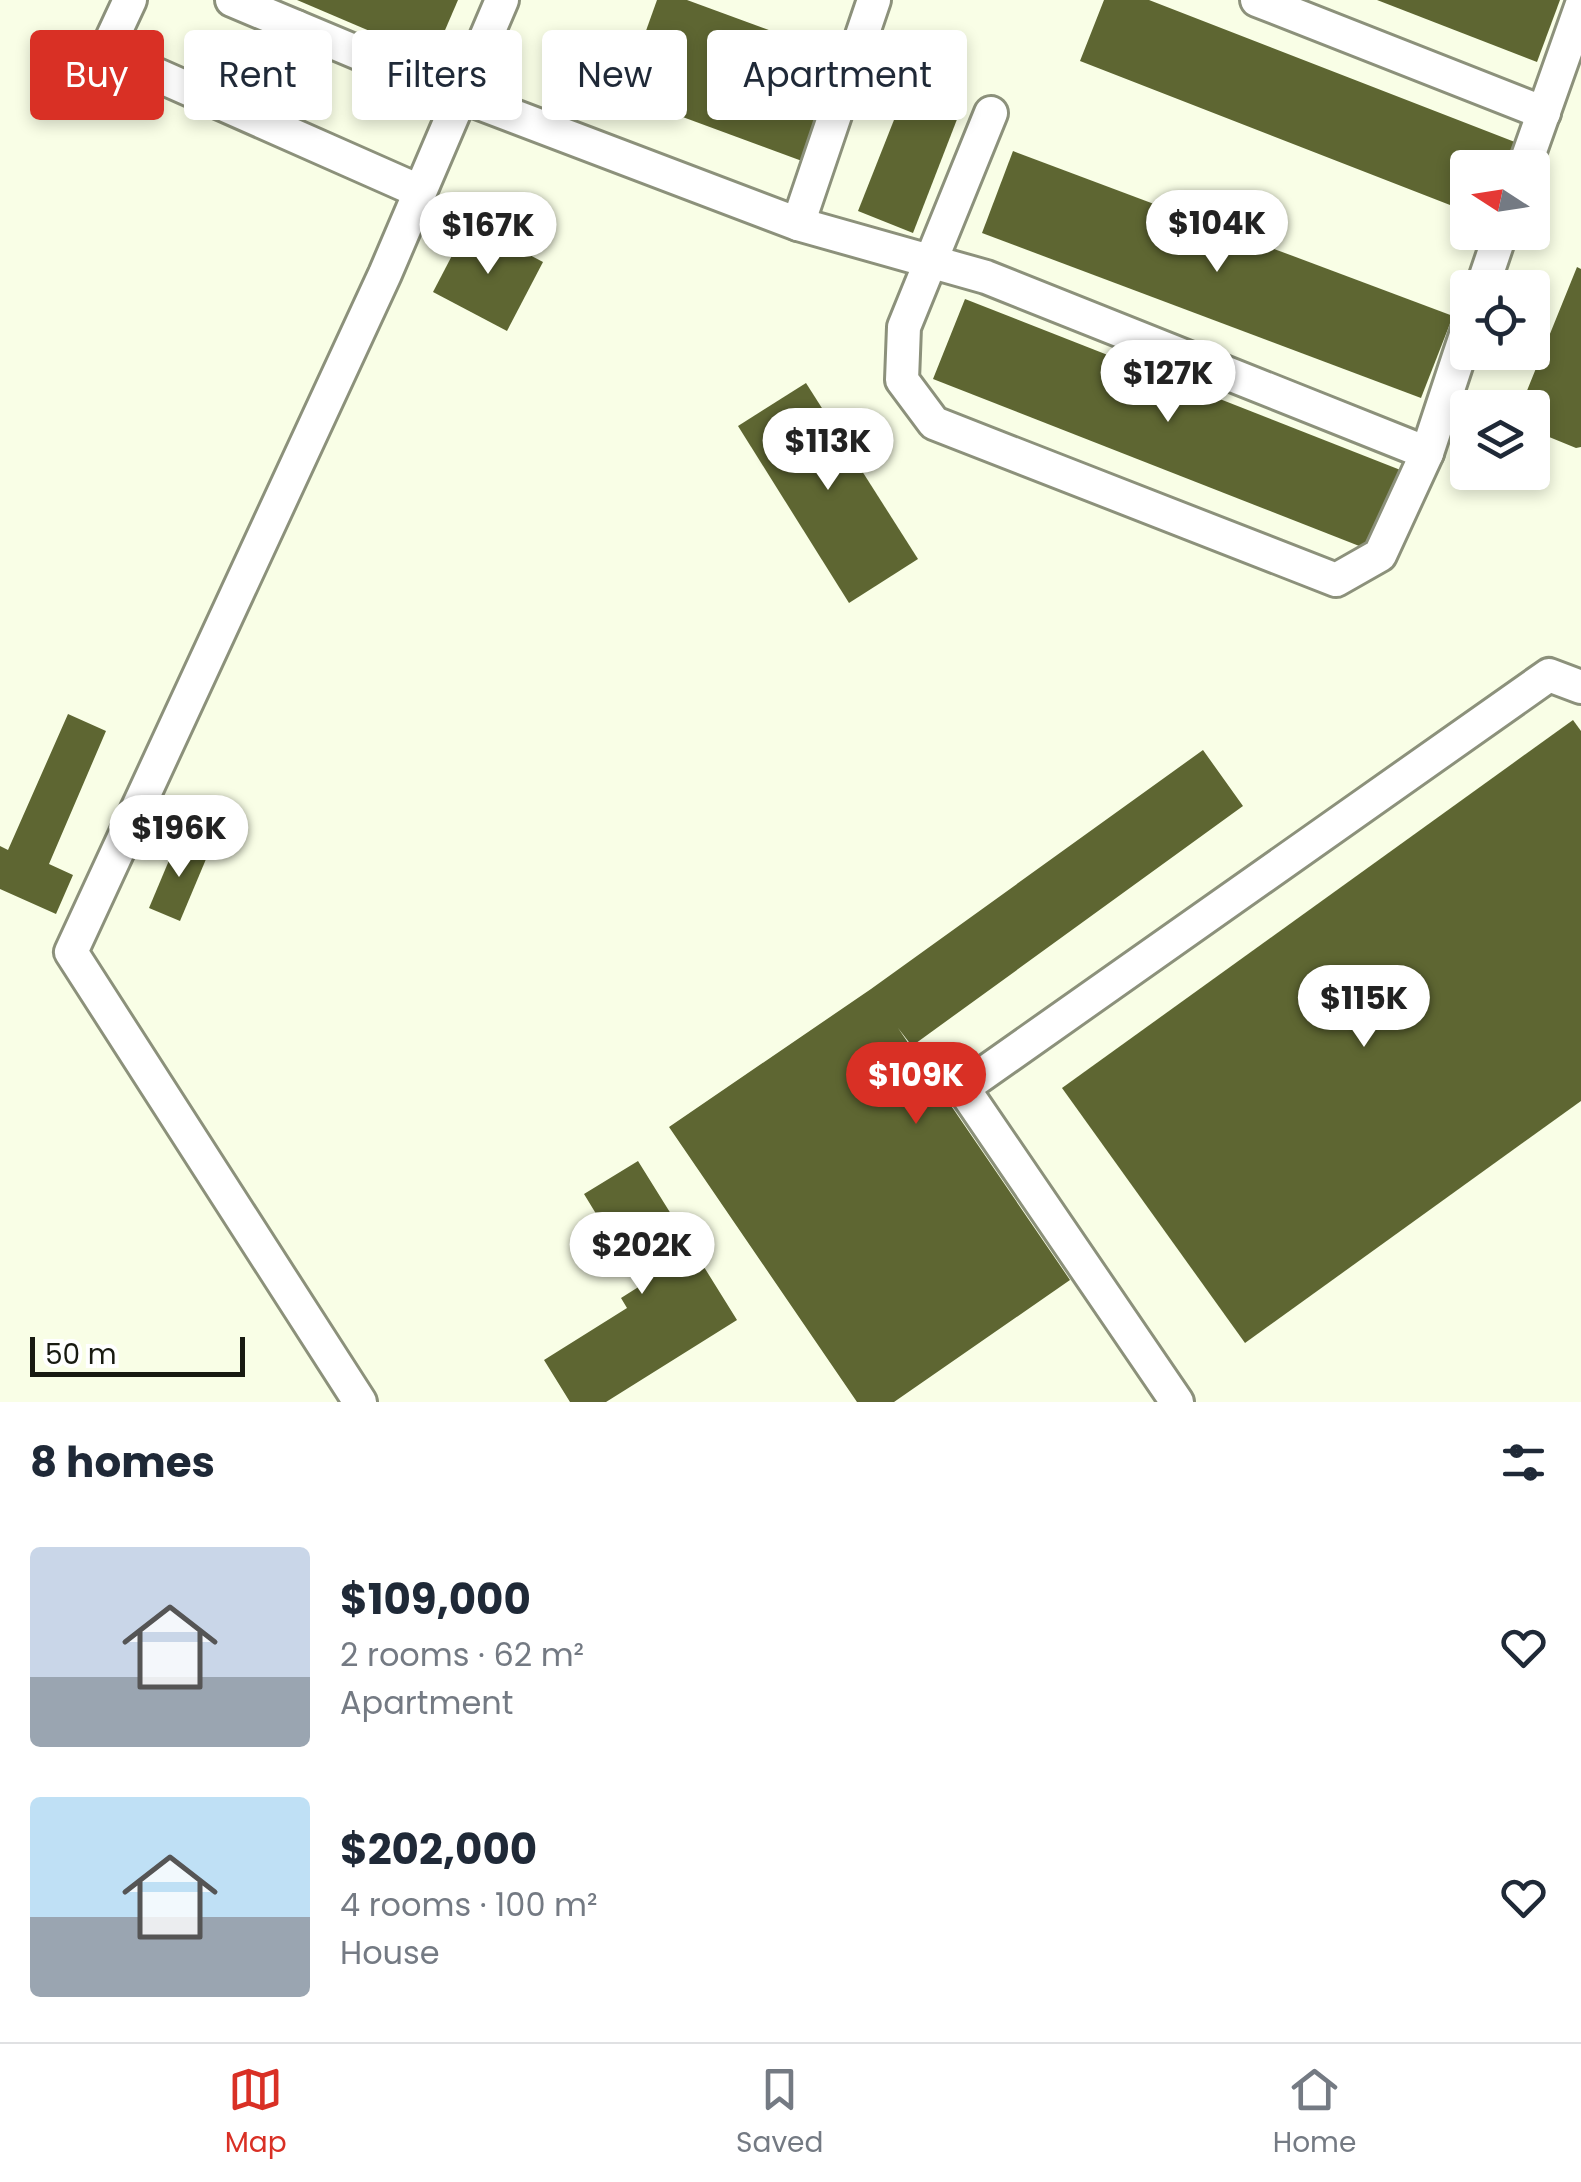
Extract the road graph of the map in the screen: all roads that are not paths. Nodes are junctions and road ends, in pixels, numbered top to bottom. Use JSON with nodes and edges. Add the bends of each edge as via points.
{"nodes":[{"id":1,"x":130,"y":0,"type":"edge"},
{"id":2,"x":232,"y":0,"type":"edge"},
{"id":3,"x":502,"y":0,"type":"edge"},
{"id":4,"x":874,"y":0,"type":"edge"},
{"id":5,"x":1257,"y":0,"type":"edge"},
{"id":6,"x":1581,"y":7,"type":"edge"},
{"id":7,"x":296,"y":27,"type":"junction"},
{"id":8,"x":295,"y":30,"type":"edge"},
{"id":9,"x":490,"y":30,"type":"edge"},
{"id":10,"x":352,"y":50,"type":"edge"},
{"id":11,"x":184,"y":85,"type":"edge"},
{"id":12,"x":992,"y":113,"type":"dead end"},
{"id":13,"x":1544,"y":113,"type":"junction"},
{"id":14,"x":522,"y":119,"type":"edge"},
{"id":15,"x":266,"y":120,"type":"edge"},
{"id":16,"x":451,"y":120,"type":"edge"},
{"id":17,"x":1531,"y":150,"type":"edge"},
{"id":18,"x":419,"y":191,"type":"junction"},
{"id":19,"x":798,"y":224,"type":"junction"},
{"id":20,"x":932,"y":262,"type":"junction"},
{"id":21,"x":1455,"y":370,"type":"edge"},
{"id":22,"x":1427,"y":453,"type":"junction"},
{"id":23,"x":1581,"y":687,"type":"edge"},
{"id":24,"x":360,"y":1402,"type":"edge"},
{"id":25,"x":1177,"y":1402,"type":"edge"}],
"edges":[{"from":1,"to":11,"type":"lane","via":[[108,45],[114,56]]},
{"from":2,"to":7,"type":"lane"},
{"from":3,"to":9,"type":"lane"},
{"from":4,"to":19,"type":"lane"},
{"from":5,"to":13,"type":"lane"},
{"from":6,"to":13,"type":"lane"},
{"from":7,"to":8,"type":"lane"},
{"from":7,"to":10,"type":"lane"},
{"from":12,"to":20,"type":"lane"},
{"from":13,"to":17,"type":"lane"},
{"from":14,"to":19,"type":"lane"},
{"from":15,"to":18,"type":"lane"},
{"from":16,"to":18,"type":"lane"},
{"from":18,"to":24,"type":"lane","via":[[71,952]]},
{"from":19,"to":20,"type":"lane"},
{"from":20,"to":22,"type":"lane"},
{"from":20,"to":22,"type":"lane","via":[[904,327],[902,380],[934,423],[1336,580],[1380,555]]},
{"from":21,"to":22,"type":"lane"},
{"from":23,"to":25,"type":"lane","via":[[1550,675],[964,1088]]}]}
